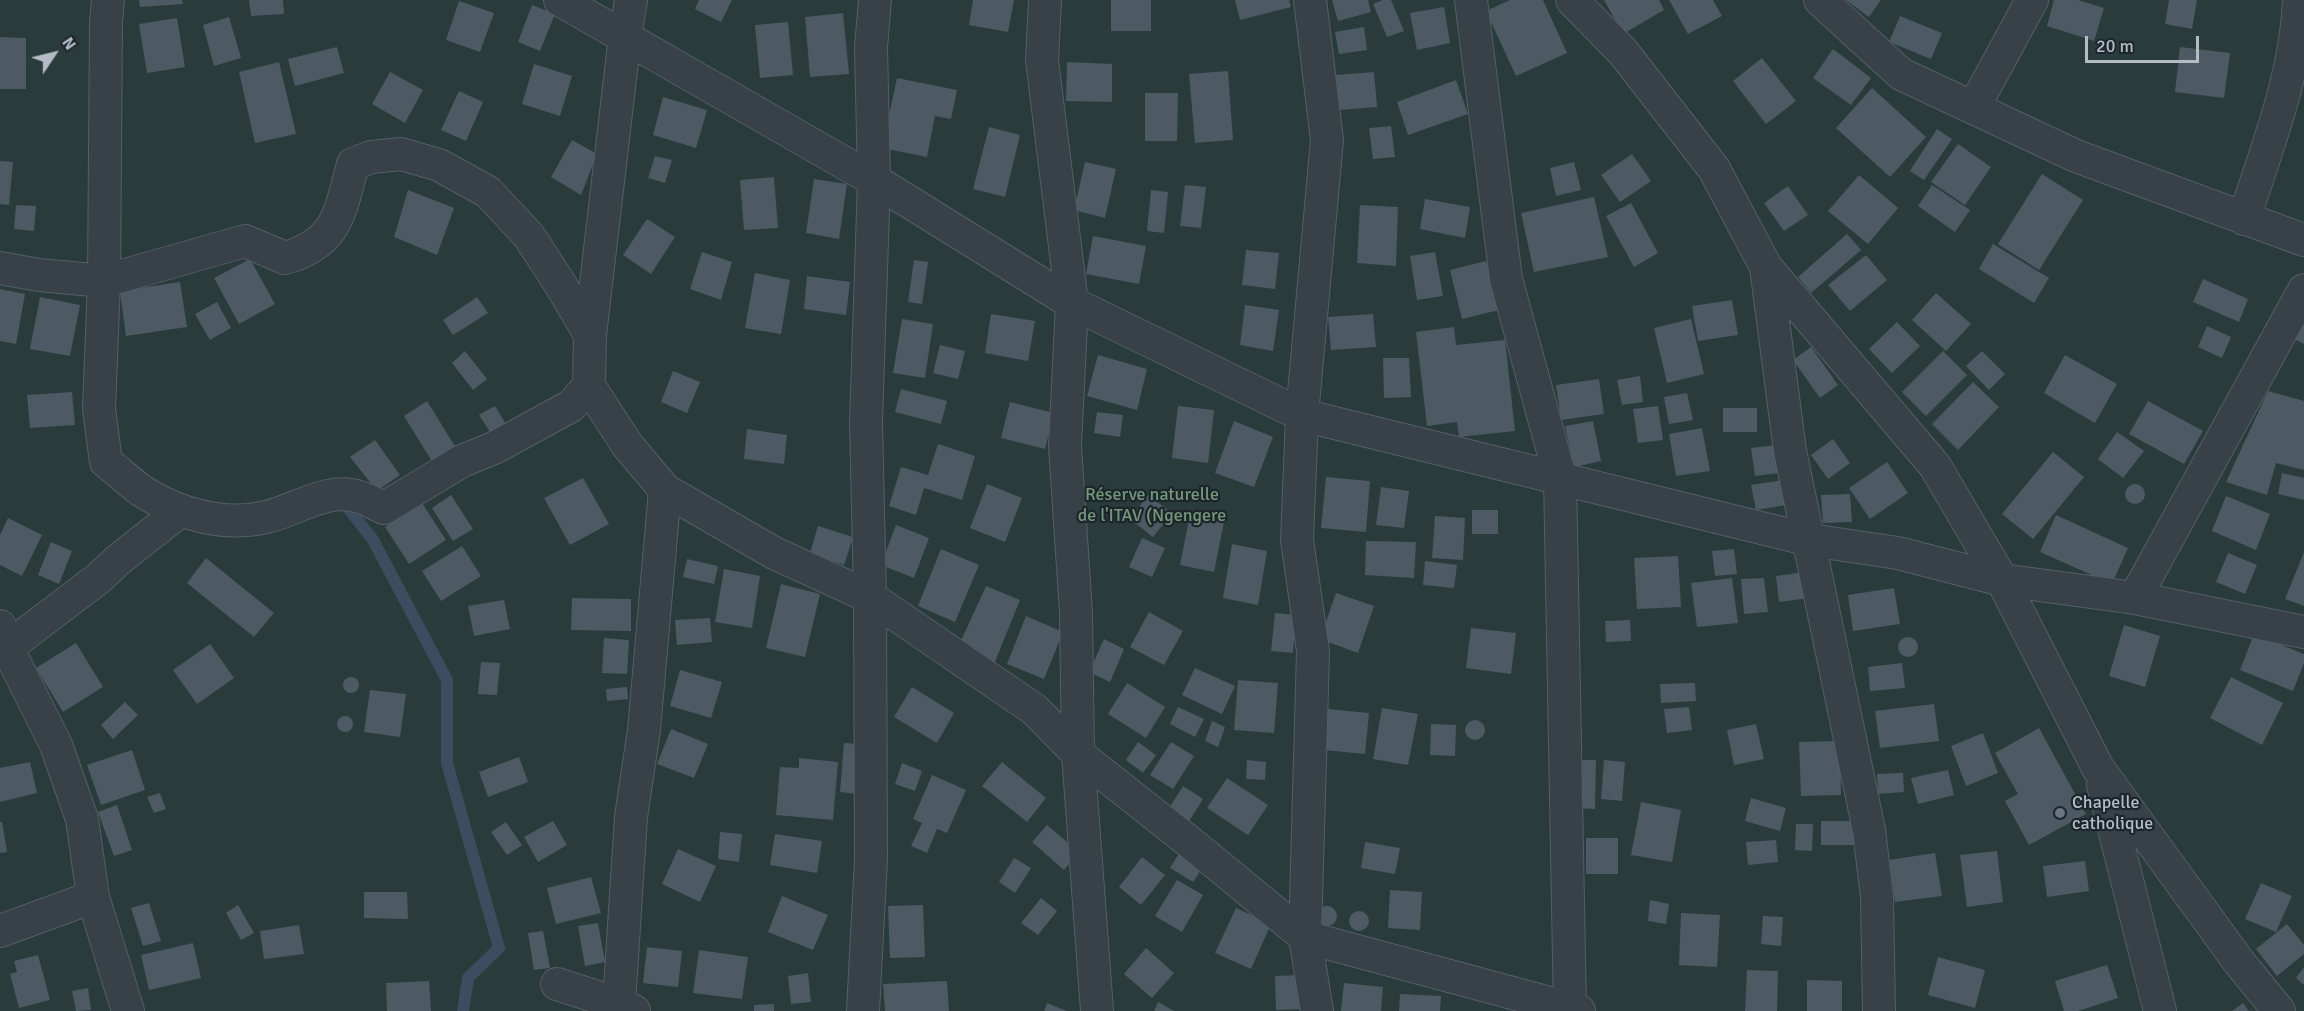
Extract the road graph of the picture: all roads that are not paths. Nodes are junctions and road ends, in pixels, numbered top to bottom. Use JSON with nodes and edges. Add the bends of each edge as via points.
{"nodes":[{"id":1,"x":108,"y":0,"type":"edge"},
{"id":2,"x":560,"y":0,"type":"edge"},
{"id":3,"x":631,"y":0,"type":"edge"},
{"id":4,"x":875,"y":0,"type":"edge"},
{"id":5,"x":1045,"y":0,"type":"edge"},
{"id":6,"x":1310,"y":0,"type":"edge"},
{"id":7,"x":1471,"y":0,"type":"edge"},
{"id":8,"x":1572,"y":0,"type":"edge"},
{"id":9,"x":1820,"y":0,"type":"edge"},
{"id":10,"x":2032,"y":0,"type":"edge"},
{"id":11,"x":2299,"y":0,"type":"edge"},
{"id":12,"x":625,"y":36,"type":"junction"},
{"id":13,"x":2297,"y":82,"type":"edge"},
{"id":14,"x":1974,"y":107,"type":"junction"},
{"id":15,"x":874,"y":180,"type":"junction"},
{"id":16,"x":2244,"y":219,"type":"junction"},
{"id":17,"x":2304,"y":240,"type":"edge"},
{"id":18,"x":1766,"y":267,"type":"junction"},
{"id":19,"x":0,"y":268,"type":"edge"},
{"id":20,"x":104,"y":281,"type":"junction"},
{"id":21,"x":2304,"y":290,"type":"edge"},
{"id":22,"x":1072,"y":303,"type":"junction"},
{"id":23,"x":590,"y":335,"type":"junction"},
{"id":24,"x":590,"y":386,"type":"junction"},
{"id":25,"x":1302,"y":415,"type":"junction"},
{"id":26,"x":1560,"y":477,"type":"junction"},
{"id":27,"x":665,"y":490,"type":"junction"},
{"id":28,"x":180,"y":511,"type":"junction"},
{"id":29,"x":1810,"y":540,"type":"junction"},
{"id":30,"x":2002,"y":580,"type":"junction"},
{"id":31,"x":870,"y":597,"type":"junction"},
{"id":32,"x":2135,"y":598,"type":"junction"},
{"id":33,"x":2304,"y":632,"type":"edge"},
{"id":34,"x":3,"y":643,"type":"edge"},
{"id":35,"x":1078,"y":754,"type":"junction"},
{"id":36,"x":2098,"y":768,"type":"junction"},
{"id":37,"x":93,"y":897,"type":"junction"},
{"id":38,"x":0,"y":931,"type":"edge"},
{"id":39,"x":1305,"y":937,"type":"junction"},
{"id":40,"x":556,"y":984,"type":"dead end"},
{"id":41,"x":627,"y":1007,"type":"edge"},
{"id":42,"x":1573,"y":1010,"type":"edge"},
{"id":43,"x":128,"y":1011,"type":"edge"},
{"id":44,"x":863,"y":1011,"type":"edge"},
{"id":45,"x":1097,"y":1011,"type":"edge"},
{"id":46,"x":1317,"y":1011,"type":"edge"},
{"id":47,"x":1879,"y":1011,"type":"edge"},
{"id":48,"x":2160,"y":1011,"type":"edge"},
{"id":49,"x":2279,"y":1011,"type":"edge"}],
"edges":[{"from":1,"to":20,"type":"street"},
{"from":2,"to":12,"type":"street"},
{"from":3,"to":12,"type":"street"},
{"from":4,"to":15,"type":"street","via":[[871,47]]},
{"from":5,"to":22,"type":"street","via":[[1042,60]]},
{"from":6,"to":25,"type":"street","via":[[1327,140]]},
{"from":7,"to":26,"type":"street","via":[[1506,279]]},
{"from":8,"to":18,"type":"street","via":[[1623,52],[1714,170]]},
{"from":9,"to":14,"type":"street","via":[[1901,74]]},
{"from":10,"to":14,"type":"street"},
{"from":11,"to":13,"type":"street"},
{"from":12,"to":15,"type":"street"},
{"from":12,"to":23,"type":"street"},
{"from":13,"to":16,"type":"street"},
{"from":14,"to":16,"type":"street","via":[[2076,156]]},
{"from":15,"to":22,"type":"street"},
{"from":15,"to":31,"type":"street","via":[[866,422]]},
{"from":16,"to":17,"type":"street"},
{"from":18,"to":29,"type":"street","via":[[1790,451]]},
{"from":18,"to":30,"type":"street","via":[[1935,466]]},
{"from":19,"to":20,"type":"street"},
{"from":20,"to":23,"type":"street","via":[[245,241],[285,258],[306,252],[327,236],[342,207],[353,164],[371,157],[401,154],[439,165],[488,192],[529,236]]},
{"from":20,"to":28,"type":"street","via":[[99,409],[106,462],[142,491]]},
{"from":21,"to":32,"type":"street"},
{"from":22,"to":25,"type":"street"},
{"from":22,"to":35,"type":"street","via":[[1065,446],[1076,613]]},
{"from":23,"to":24,"type":"street"},
{"from":24,"to":27,"type":"street","via":[[628,446]]},
{"from":24,"to":28,"type":"street","via":[[571,406],[462,461],[384,508],[358,496],[338,495],[266,517],[233,521]]},
{"from":25,"to":26,"type":"street"},
{"from":25,"to":39,"type":"street","via":[[1297,540],[1313,651]]},
{"from":26,"to":29,"type":"street"},
{"from":26,"to":42,"type":"street"},
{"from":27,"to":31,"type":"street","via":[[774,553]]},
{"from":27,"to":41,"type":"street","via":[[644,730],[631,817]]},
{"from":28,"to":34,"type":"street"},
{"from":29,"to":30,"type":"street","via":[[1898,553]]},
{"from":29,"to":47,"type":"street","via":[[1869,830],[1877,897]]},
{"from":30,"to":32,"type":"street"},
{"from":30,"to":36,"type":"street"},
{"from":31,"to":35,"type":"street","via":[[1035,710]]},
{"from":31,"to":44,"type":"street","via":[[871,859]]},
{"from":32,"to":33,"type":"street"},
{"from":34,"to":37,"type":"street","via":[[56,745],[82,819]]},
{"from":35,"to":39,"type":"street"},
{"from":35,"to":45,"type":"street"},
{"from":36,"to":48,"type":"street"},
{"from":36,"to":49,"type":"street"},
{"from":37,"to":38,"type":"street"},
{"from":37,"to":43,"type":"street"},
{"from":39,"to":42,"type":"street"},
{"from":39,"to":46,"type":"street"},
{"from":40,"to":41,"type":"street"}]}
